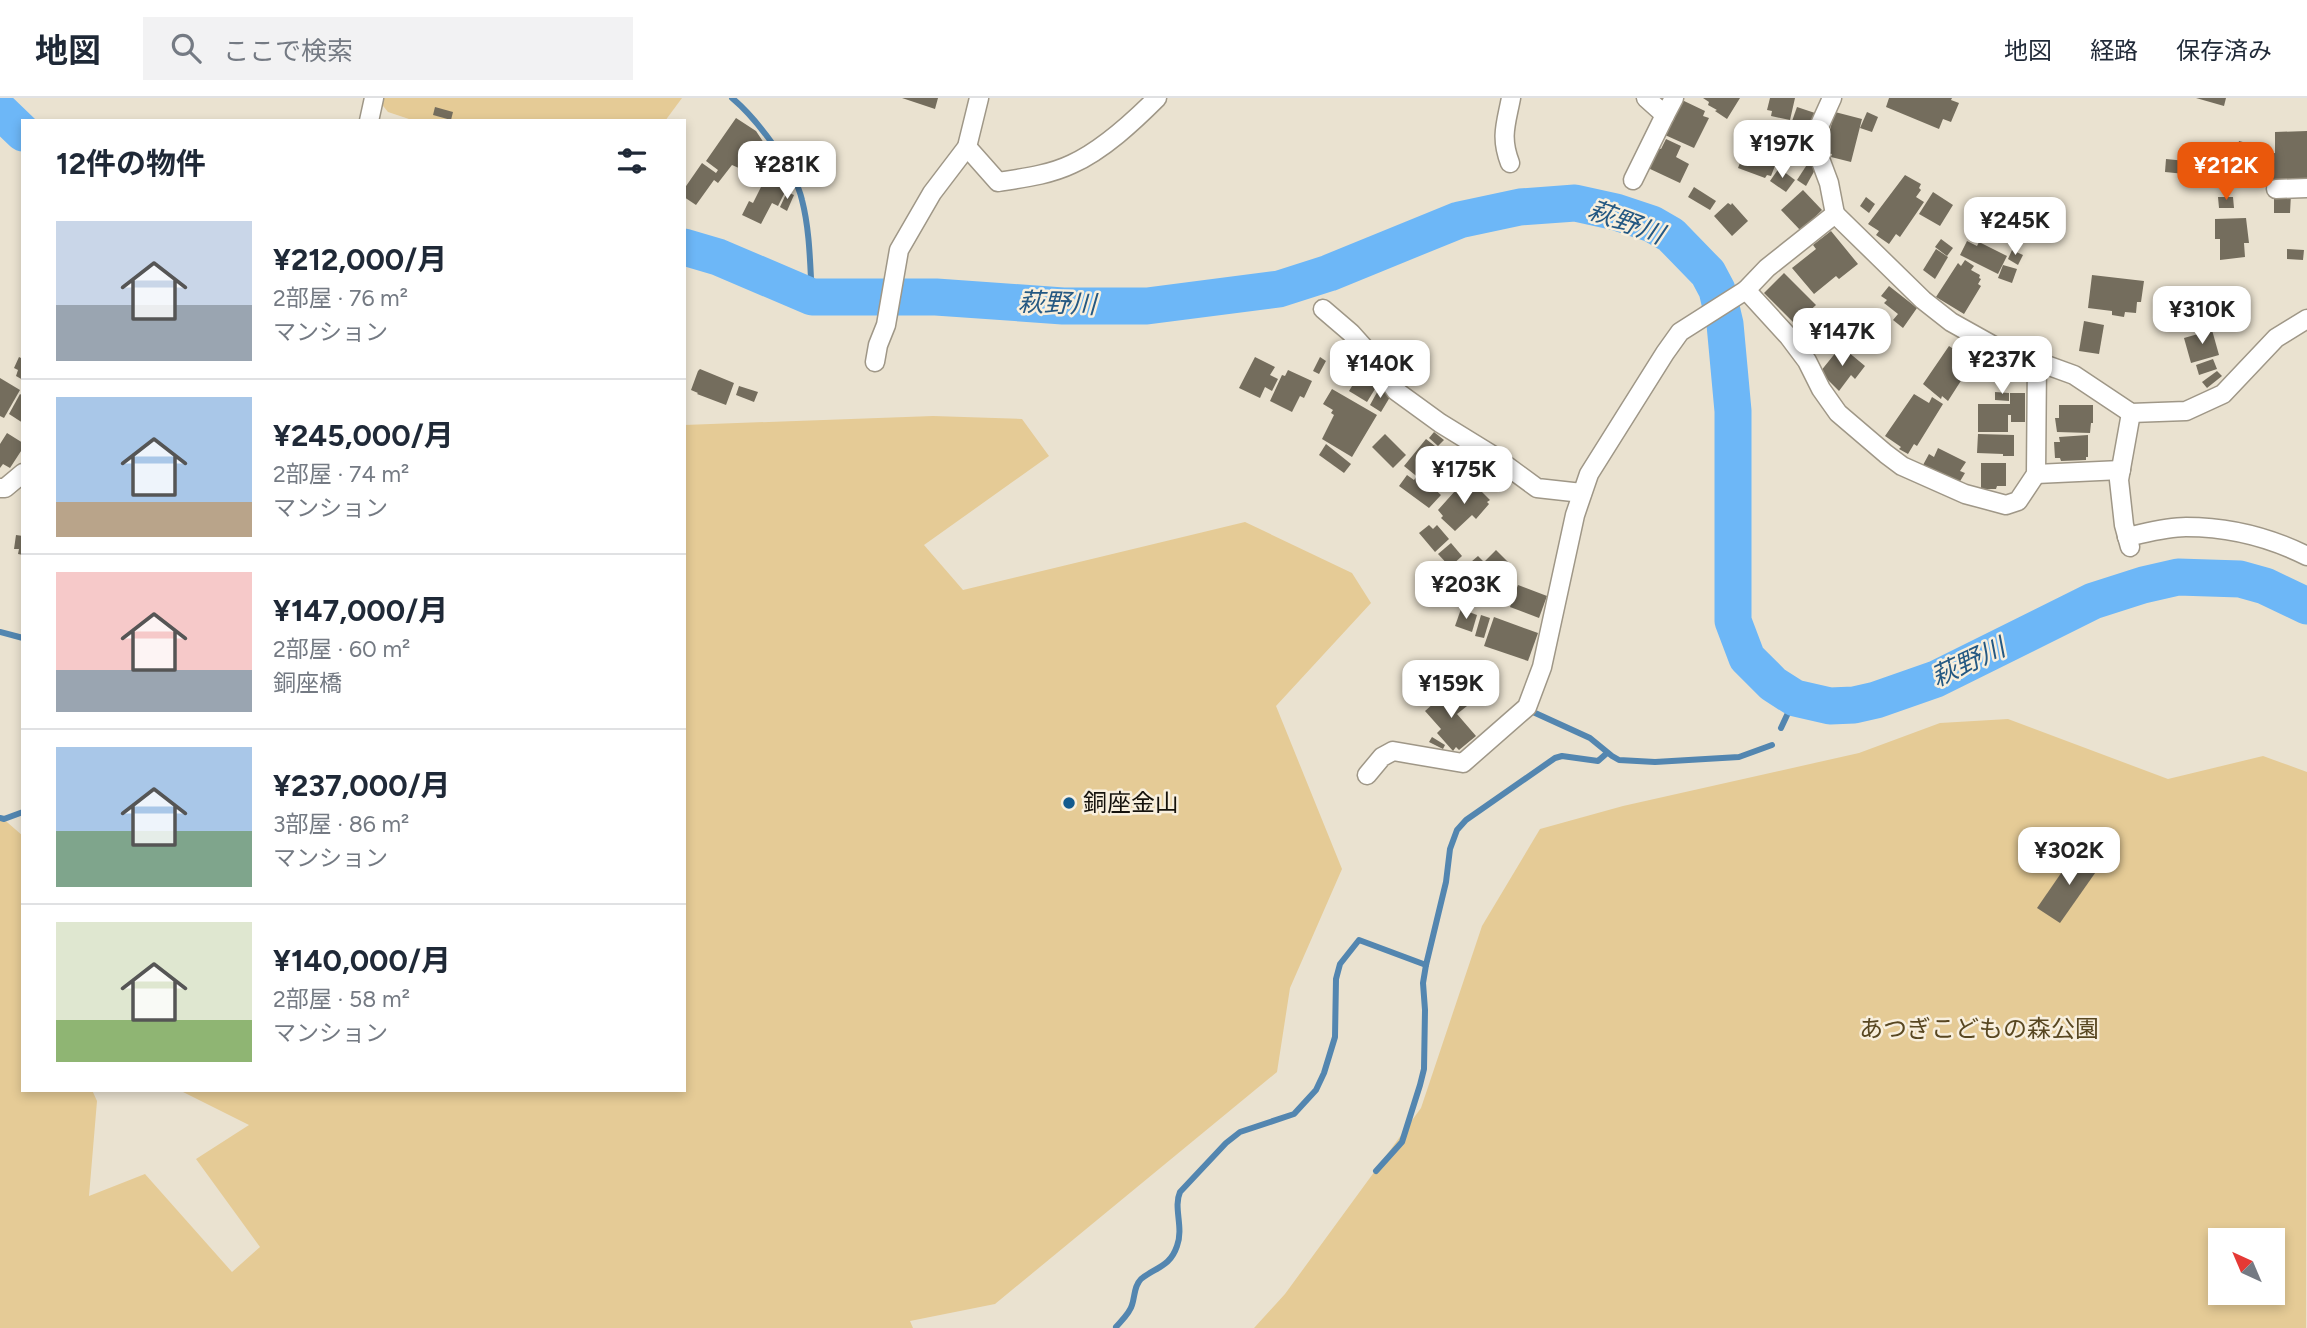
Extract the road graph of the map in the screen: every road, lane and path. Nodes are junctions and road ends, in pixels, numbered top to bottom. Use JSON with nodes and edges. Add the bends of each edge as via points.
{"nodes":[{"id":1,"x":979,"y":98,"type":"edge"},
{"id":2,"x":1157,"y":98,"type":"edge"},
{"id":3,"x":1511,"y":98,"type":"edge"},
{"id":4,"x":1646,"y":98,"type":"edge"},
{"id":5,"x":1674,"y":98,"type":"edge"},
{"id":6,"x":1832,"y":98,"type":"edge"},
{"id":7,"x":1665,"y":115,"type":"junction"},
{"id":8,"x":967,"y":147,"type":"junction"},
{"id":9,"x":1510,"y":163,"type":"dead end"},
{"id":10,"x":1633,"y":180,"type":"dead end"},
{"id":11,"x":2276,"y":188,"type":"dead end"},
{"id":12,"x":2307,"y":188,"type":"edge"},
{"id":13,"x":1835,"y":214,"type":"junction"},
{"id":14,"x":1743,"y":290,"type":"junction"},
{"id":15,"x":1323,"y":309,"type":"dead end"},
{"id":16,"x":2307,"y":319,"type":"edge"},
{"id":17,"x":2037,"y":360,"type":"junction"},
{"id":18,"x":875,"y":362,"type":"dead end"},
{"id":19,"x":2131,"y":412,"type":"junction"},
{"id":20,"x":2121,"y":470,"type":"junction"},
{"id":21,"x":21,"y":474,"type":"edge"},
{"id":22,"x":2036,"y":474,"type":"junction"},
{"id":23,"x":0,"y":488,"type":"edge"},
{"id":24,"x":1582,"y":494,"type":"junction"},
{"id":25,"x":2307,"y":556,"type":"edge"},
{"id":26,"x":1367,"y":775,"type":"dead end"}],
"edges":[{"from":1,"to":8,"type":"street"},
{"from":2,"to":8,"type":"street","via":[[1095,150],[1044,174],[998,182]]},
{"from":3,"to":9,"type":"street","via":[[1504,135]]},
{"from":4,"to":7,"type":"street"},
{"from":5,"to":7,"type":"street"},
{"from":6,"to":13,"type":"street","via":[[1813,140]]},
{"from":7,"to":10,"type":"street"},
{"from":8,"to":18,"type":"street","via":[[932,193],[899,250]]},
{"from":11,"to":12,"type":"street"},
{"from":13,"to":14,"type":"street"},
{"from":13,"to":17,"type":"street","via":[[1951,323],[1994,346]]},
{"from":14,"to":22,"type":"street","via":[[1789,337],[1838,413],[1902,466],[1965,494],[2006,505],[2018,501]]},
{"from":14,"to":24,"type":"street","via":[[1680,332],[1630,406]]},
{"from":15,"to":24,"type":"street","via":[[1360,343],[1396,391],[1440,423],[1537,488]]},
{"from":16,"to":19,"type":"street","via":[[2276,338],[2223,394],[2186,411]]},
{"from":17,"to":19,"type":"street","via":[[2074,375]]},
{"from":17,"to":22,"type":"street"},
{"from":19,"to":20,"type":"street"},
{"from":20,"to":22,"type":"street"},
{"from":20,"to":25,"type":"street","via":[[2129,542],[2185,527],[2237,531]]},
{"from":21,"to":23,"type":"street"},
{"from":24,"to":26,"type":"street","via":[[1542,667],[1527,707],[1463,763],[1393,751]]}]}
